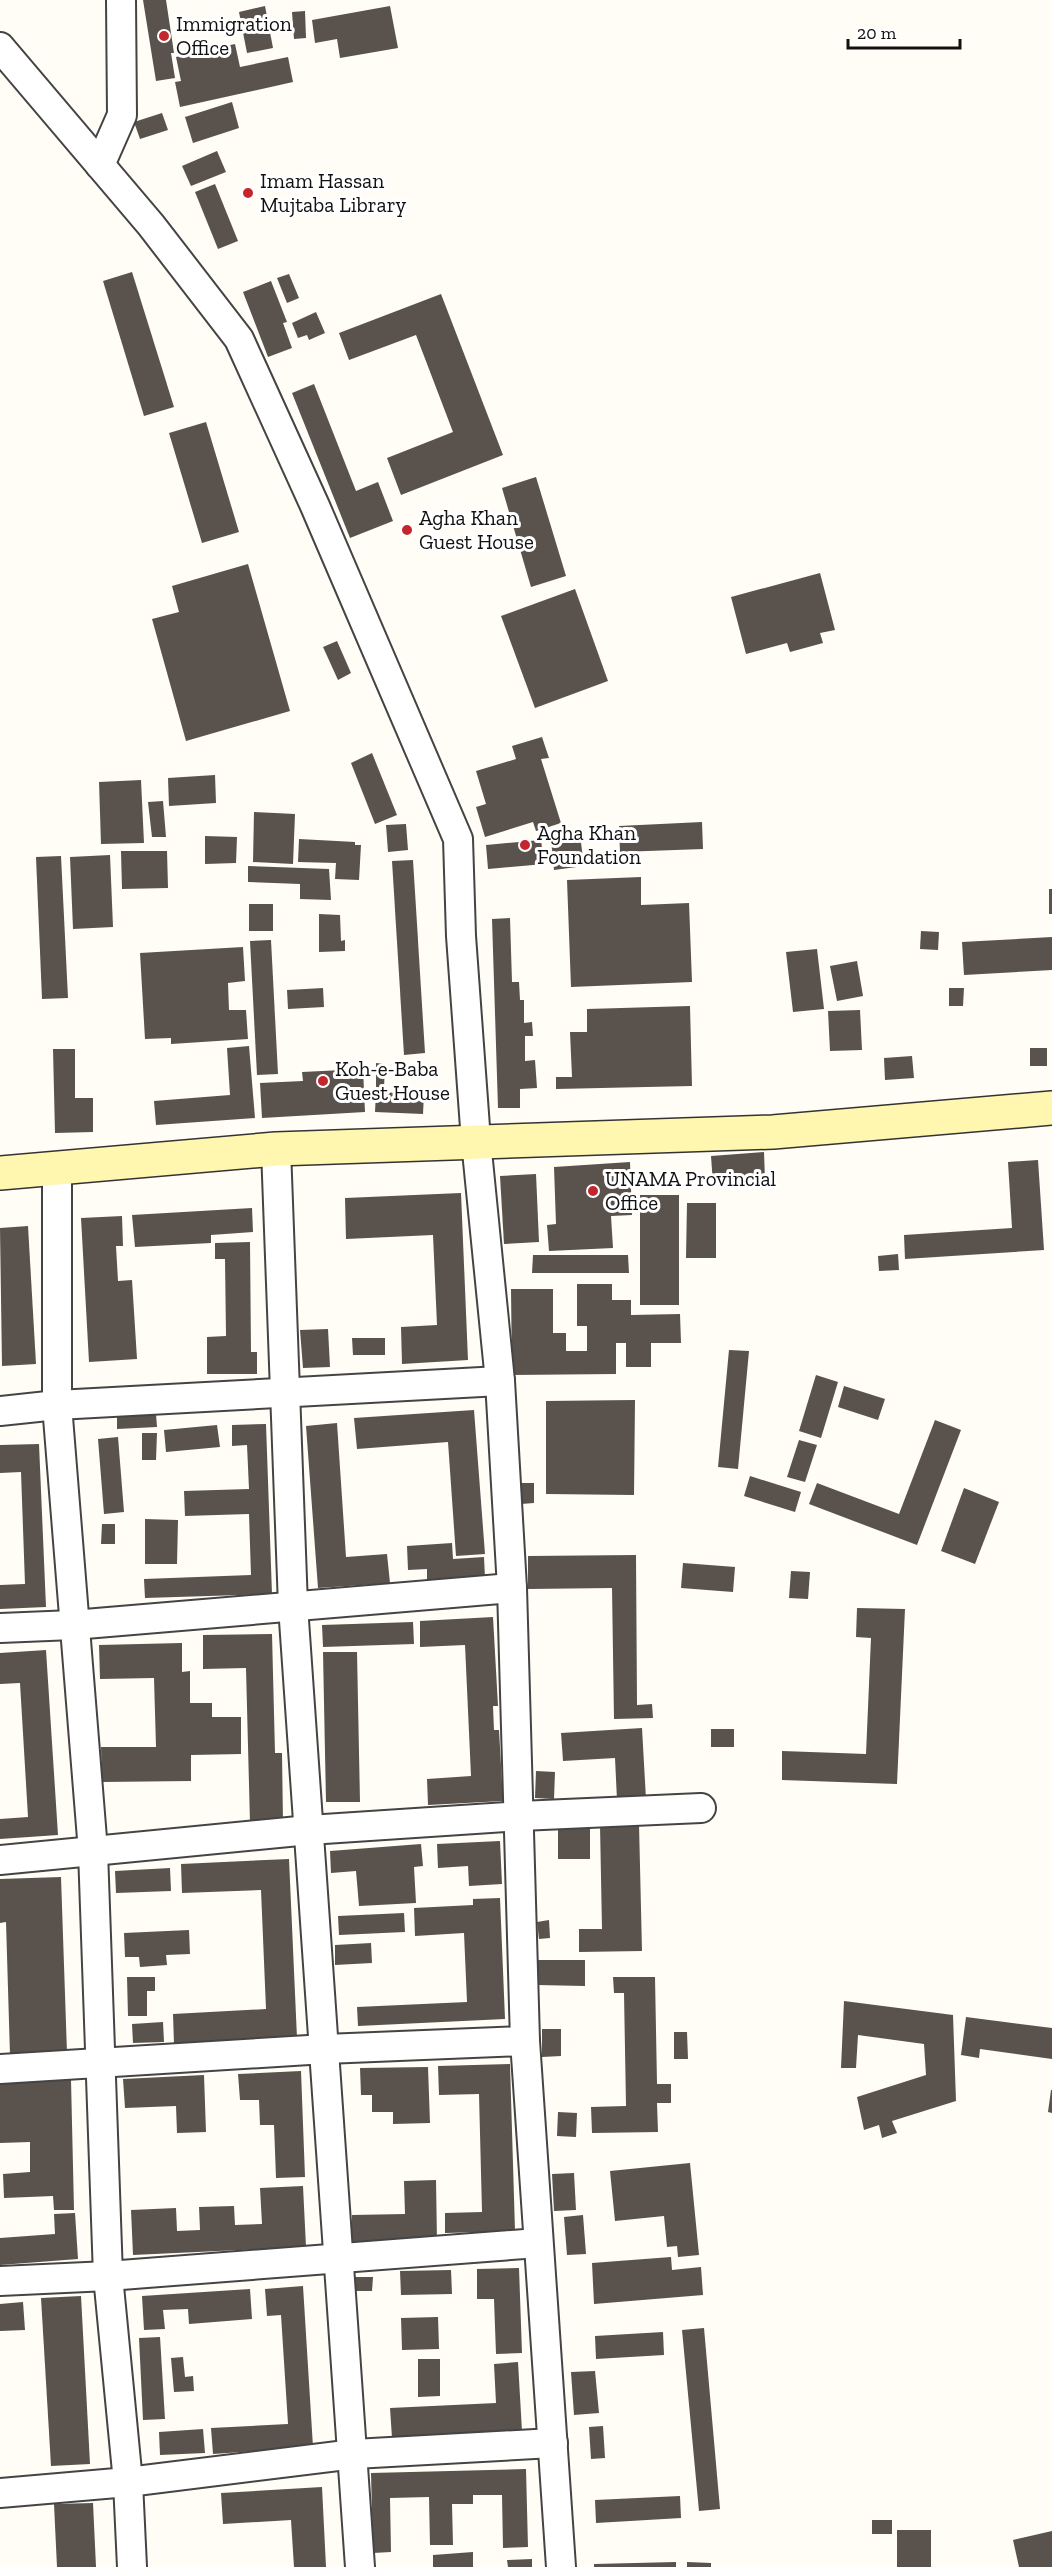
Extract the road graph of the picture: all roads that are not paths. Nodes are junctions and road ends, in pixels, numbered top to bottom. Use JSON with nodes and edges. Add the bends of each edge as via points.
{"nodes":[{"id":1,"x":121,"y":0,"type":"edge"},
{"id":2,"x":0,"y":47,"type":"edge"},
{"id":3,"x":100,"y":165,"type":"junction"},
{"id":4,"x":1052,"y":1108,"type":"edge"},
{"id":5,"x":476,"y":1141,"type":"junction"},
{"id":6,"x":276,"y":1149,"type":"junction"},
{"id":7,"x":57,"y":1169,"type":"junction"},
{"id":8,"x":0,"y":1173,"type":"edge"},
{"id":9,"x":500,"y":1381,"type":"junction"},
{"id":10,"x":285,"y":1393,"type":"junction"},
{"id":11,"x":57,"y":1405,"type":"junction"},
{"id":12,"x":0,"y":1411,"type":"edge"},
{"id":13,"x":512,"y":1588,"type":"junction"},
{"id":14,"x":293,"y":1606,"type":"junction"},
{"id":15,"x":73,"y":1625,"type":"junction"},
{"id":16,"x":0,"y":1628,"type":"edge"},
{"id":17,"x":701,"y":1808,"type":"dead end"},
{"id":18,"x":520,"y":1816,"type":"junction"},
{"id":19,"x":309,"y":1830,"type":"junction"},
{"id":20,"x":93,"y":1851,"type":"junction"},
{"id":21,"x":0,"y":1860,"type":"edge"},
{"id":22,"x":525,"y":2041,"type":"junction"},
{"id":23,"x":325,"y":2049,"type":"junction"},
{"id":24,"x":99,"y":2063,"type":"junction"},
{"id":25,"x":0,"y":2069,"type":"edge"},
{"id":26,"x":538,"y":2243,"type":"junction"},
{"id":27,"x":339,"y":2259,"type":"junction"},
{"id":28,"x":108,"y":2276,"type":"junction"},
{"id":29,"x":0,"y":2281,"type":"edge"},
{"id":30,"x":553,"y":2443,"type":"junction"},
{"id":31,"x":354,"y":2454,"type":"junction"},
{"id":32,"x":128,"y":2482,"type":"junction"},
{"id":33,"x":0,"y":2493,"type":"edge"},
{"id":34,"x":132,"y":2567,"type":"edge"},
{"id":35,"x":360,"y":2567,"type":"edge"},
{"id":36,"x":561,"y":2567,"type":"edge"}],
"edges":[{"from":1,"to":3,"type":"street","via":[[122,115]]},
{"from":2,"to":3,"type":"street"},
{"from":3,"to":5,"type":"street","via":[[239,339],[458,839]]},
{"from":4,"to":5,"type":"street","via":[[773,1132]]},
{"from":5,"to":6,"type":"street"},
{"from":5,"to":9,"type":"street"},
{"from":6,"to":7,"type":"street"},
{"from":6,"to":10,"type":"street"},
{"from":7,"to":8,"type":"street"},
{"from":7,"to":11,"type":"street"},
{"from":9,"to":10,"type":"street"},
{"from":9,"to":13,"type":"street"},
{"from":10,"to":11,"type":"street"},
{"from":10,"to":14,"type":"street"},
{"from":11,"to":12,"type":"street"},
{"from":11,"to":15,"type":"street"},
{"from":13,"to":14,"type":"street"},
{"from":13,"to":18,"type":"street"},
{"from":14,"to":15,"type":"street"},
{"from":14,"to":19,"type":"street"},
{"from":15,"to":16,"type":"street"},
{"from":15,"to":20,"type":"street"},
{"from":17,"to":18,"type":"street"},
{"from":18,"to":19,"type":"street"},
{"from":18,"to":22,"type":"street"},
{"from":19,"to":20,"type":"street"},
{"from":19,"to":23,"type":"street"},
{"from":20,"to":21,"type":"street"},
{"from":20,"to":24,"type":"street"},
{"from":22,"to":23,"type":"street"},
{"from":22,"to":26,"type":"street"},
{"from":23,"to":24,"type":"street"},
{"from":23,"to":27,"type":"street"},
{"from":24,"to":25,"type":"street"},
{"from":24,"to":28,"type":"street"},
{"from":26,"to":27,"type":"street"},
{"from":26,"to":30,"type":"street"},
{"from":27,"to":28,"type":"street"},
{"from":27,"to":31,"type":"street"},
{"from":28,"to":29,"type":"street"},
{"from":28,"to":32,"type":"street"},
{"from":30,"to":31,"type":"street"},
{"from":30,"to":36,"type":"street"},
{"from":31,"to":32,"type":"street"},
{"from":31,"to":35,"type":"street"},
{"from":32,"to":33,"type":"street"},
{"from":32,"to":34,"type":"street"}]}
